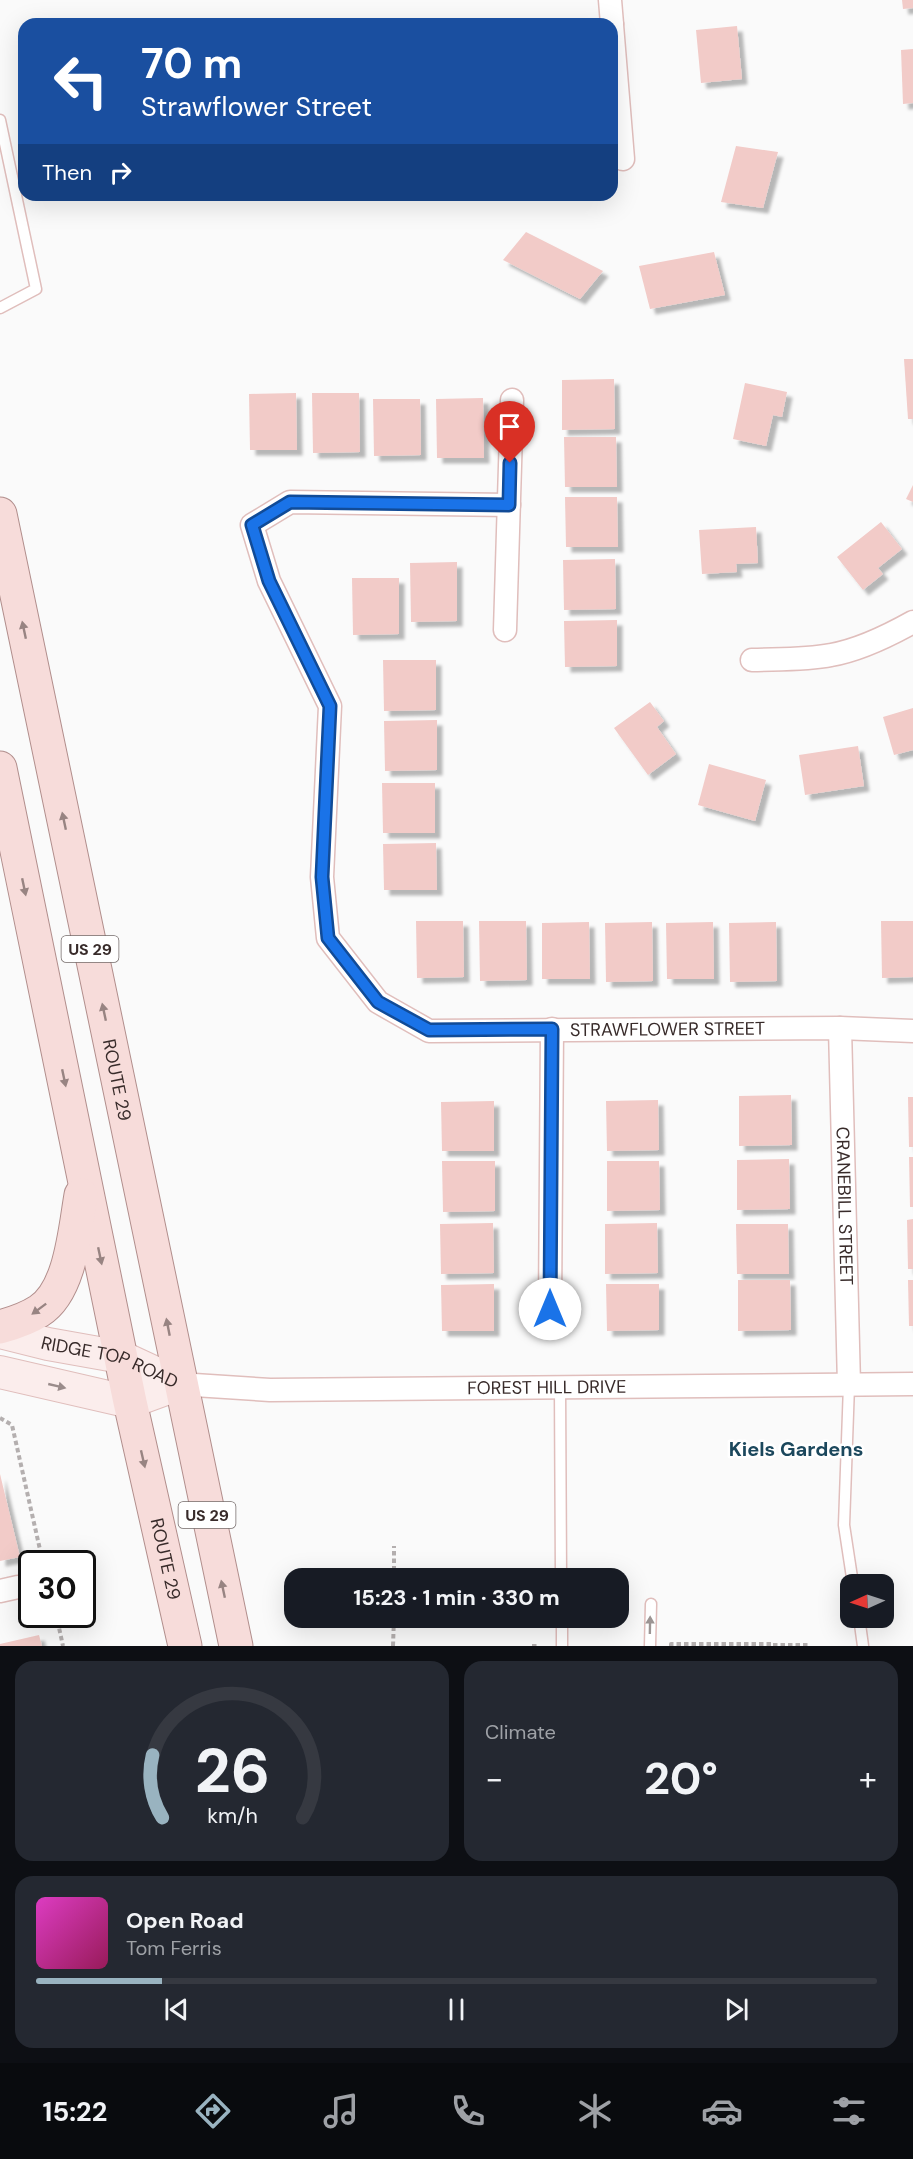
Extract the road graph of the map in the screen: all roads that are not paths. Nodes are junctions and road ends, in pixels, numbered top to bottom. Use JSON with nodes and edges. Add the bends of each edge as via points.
{"nodes":[{"id":1,"x":610,"y":0,"type":"edge"},
{"id":2,"x":612,"y":18,"type":"edge"},
{"id":3,"x":618,"y":98,"type":"edge"},
{"id":4,"x":0,"y":120,"type":"edge"},
{"id":5,"x":623,"y":159,"type":"dead end"},
{"id":6,"x":0,"y":308,"type":"edge"},
{"id":7,"x":512,"y":400,"type":"dead end"},
{"id":8,"x":509,"y":505,"type":"junction"},
{"id":9,"x":0,"y":514,"type":"edge"},
{"id":10,"x":913,"y":622,"type":"edge"},
{"id":11,"x":505,"y":630,"type":"dead end"},
{"id":12,"x":752,"y":660,"type":"dead end"},
{"id":13,"x":0,"y":768,"type":"edge"},
{"id":14,"x":840,"y":1028,"type":"junction"},
{"id":15,"x":552,"y":1029,"type":"junction"},
{"id":16,"x":913,"y":1030,"type":"edge"},
{"id":17,"x":84,"y":1178,"type":"junction"},
{"id":18,"x":550,"y":1309,"type":"dead end"},
{"id":19,"x":0,"y":1327,"type":"edge"},
{"id":20,"x":0,"y":1332,"type":"edge"},
{"id":21,"x":121,"y":1357,"type":"junction"},
{"id":22,"x":0,"y":1372,"type":"edge"},
{"id":23,"x":913,"y":1383,"type":"edge"},
{"id":24,"x":179,"y":1384,"type":"junction"},
{"id":25,"x":849,"y":1385,"type":"junction"},
{"id":26,"x":560,"y":1388,"type":"junction"},
{"id":27,"x":130,"y":1402,"type":"junction"},
{"id":28,"x":561,"y":1568,"type":"edge"},
{"id":29,"x":851,"y":1574,"type":"edge"},
{"id":30,"x":651,"y":1604,"type":"dead end"},
{"id":31,"x":562,"y":1628,"type":"edge"},
{"id":32,"x":860,"y":1628,"type":"edge"},
{"id":33,"x":185,"y":1646,"type":"edge"},
{"id":34,"x":236,"y":1646,"type":"edge"},
{"id":35,"x":562,"y":1646,"type":"edge"},
{"id":36,"x":650,"y":1646,"type":"edge"},
{"id":37,"x":863,"y":1646,"type":"edge"}],
"edges":[{"from":1,"to":2,"type":"street"},
{"from":3,"to":5,"type":"street"},
{"from":4,"to":6,"type":"lane","via":[[36,289]]},
{"from":7,"to":8,"type":"street"},
{"from":8,"to":11,"type":"street"},
{"from":8,"to":15,"type":"street","name":"STRAWFLOWER STREET","via":[[290,502],[252,525],[269,581],[330,706],[322,877],[328,938],[378,1002],[429,1030]]},
{"from":24,"to":9,"type":"main road","name":"ROUTE 29","number":"US 29","one_way":true},
{"from":10,"to":12,"type":"street","via":[[870,644],[830,656]]},
{"from":13,"to":17,"type":"main road","name":"ROUTE 29","number":"US 29","one_way":true},
{"from":14,"to":15,"type":"street","name":"STRAWFLOWER STREET"},
{"from":14,"to":16,"type":"street","name":"STRAWFLOWER STREET"},
{"from":14,"to":25,"type":"street","name":"CRANEBILL STREET"},
{"from":15,"to":18,"type":"street"},
{"from":17,"to":19,"type":"main road","one_way":true,"via":[[69,1261],[54,1295],[41,1310]]},
{"from":17,"to":21,"type":"main road","name":"ROUTE 29","number":"US 29","one_way":true},
{"from":20,"to":21,"type":"street","name":"RIDGE TOP ROAD"},
{"from":21,"to":24,"type":"street","name":"RIDGE TOP ROAD"},
{"from":21,"to":27,"type":"main road","name":"ROUTE 29","number":"US 29"},
{"from":22,"to":27,"type":"street","name":"RIDGE TOP ROAD","one_way":true},
{"from":23,"to":25,"type":"street","name":"FOREST HILL DRIVE"},
{"from":24,"to":26,"type":"street","name":"FOREST HILL DRIVE","via":[[270,1390]]},
{"from":24,"to":27,"type":"street","name":"RIDGE TOP ROAD"},
{"from":34,"to":24,"type":"main road","name":"ROUTE 29","number":"US 29","one_way":true},
{"from":25,"to":26,"type":"street","name":"FOREST HILL DRIVE"},
{"from":25,"to":29,"type":"lane","via":[[844,1525]]},
{"from":26,"to":28,"type":"lane"},
{"from":27,"to":33,"type":"main road","name":"ROUTE 29","number":"US 29","one_way":true},
{"from":36,"to":30,"type":"lane","one_way":true},
{"from":31,"to":35,"type":"lane"},
{"from":32,"to":37,"type":"lane"}]}
